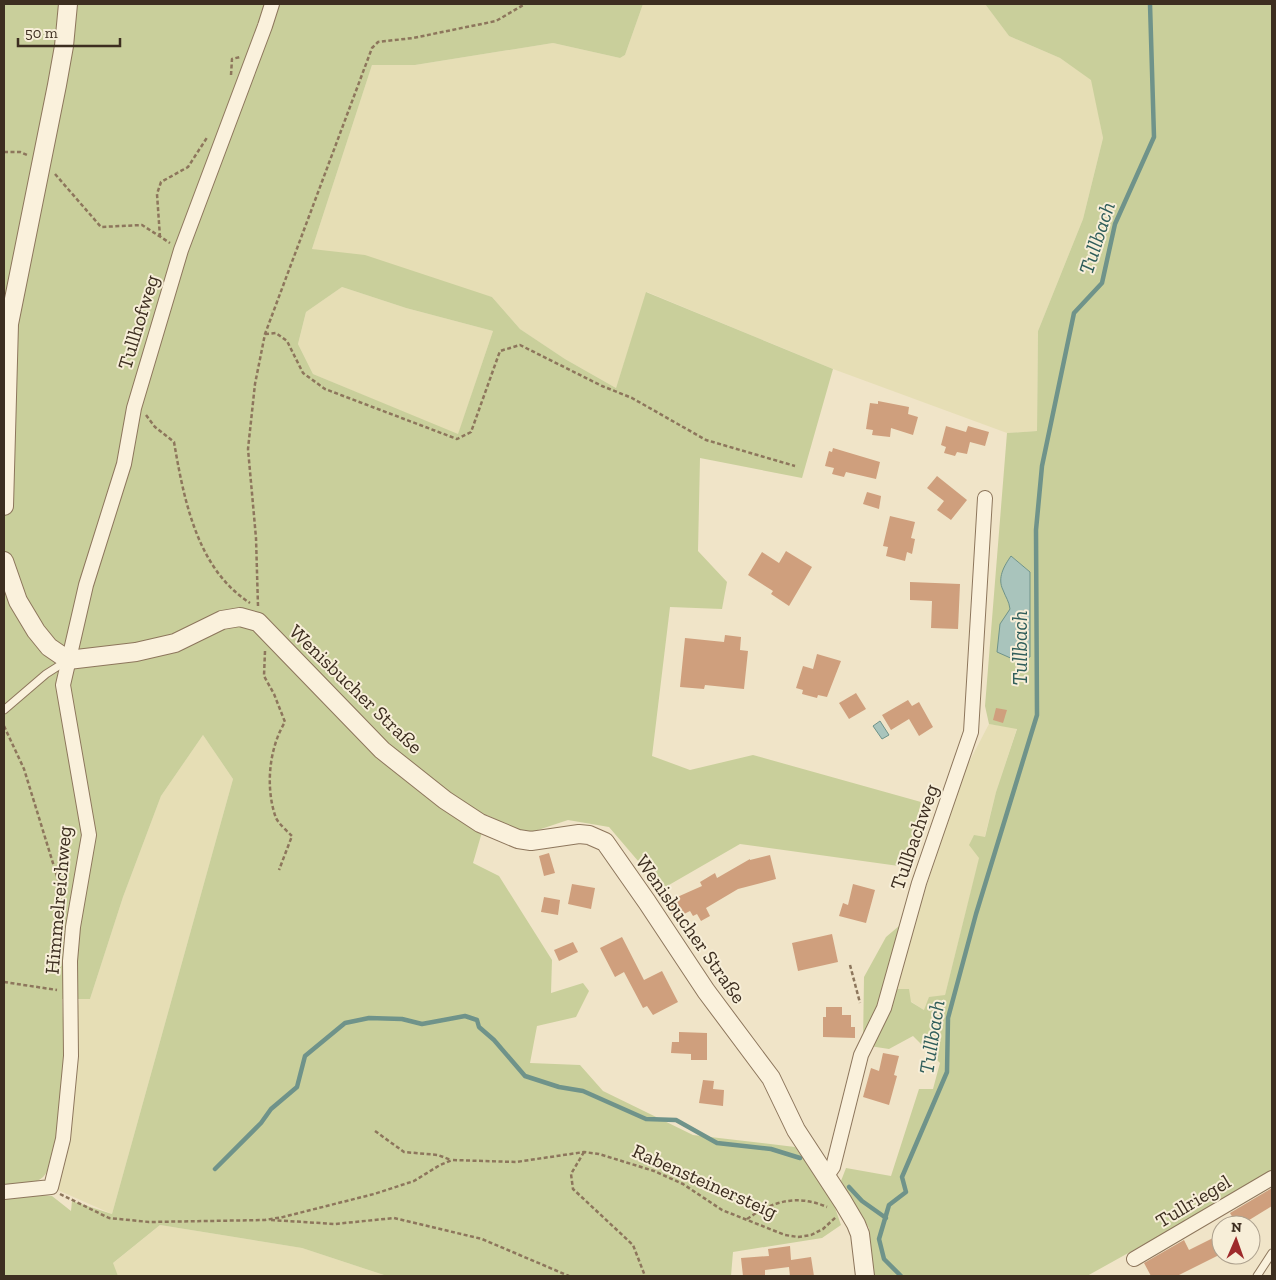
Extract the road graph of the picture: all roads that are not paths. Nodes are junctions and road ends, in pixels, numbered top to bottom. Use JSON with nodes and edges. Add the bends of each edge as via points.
{"nodes":[{"id":1,"x":68,"y":4,"type":"edge"},
{"id":2,"x":272,"y":4,"type":"edge"},
{"id":3,"x":985,"y":498,"type":"dead end"},
{"id":4,"x":4,"y":506,"type":"edge"},
{"id":5,"x":4,"y":561,"type":"edge"},
{"id":6,"x":68,"y":660,"type":"junction"},
{"id":7,"x":4,"y":710,"type":"edge"},
{"id":8,"x":826,"y":1177,"type":"junction"},
{"id":9,"x":1272,"y":1178,"type":"edge"},
{"id":10,"x":4,"y":1192,"type":"edge"},
{"id":11,"x":1272,"y":1252,"type":"edge"},
{"id":12,"x":1134,"y":1259,"type":"dead end"},
{"id":13,"x":865,"y":1276,"type":"edge"},
{"id":14,"x":1257,"y":1276,"type":"edge"}],
"edges":[{"from":1,"to":4,"type":"street","via":[[64,46],[9,324]]},
{"from":2,"to":6,"type":"street","name":"Tullhofweg","via":[[181,250],[134,408],[124,464],[86,585]]},
{"from":3,"to":8,"type":"street","name":"Tullbachweg","via":[[971,732],[918,883],[884,1008],[862,1055],[833,1167]]},
{"from":5,"to":6,"type":"street","via":[[18,601],[36,631],[49,647]]},
{"from":6,"to":7,"type":"lane","via":[[46,674]]},
{"from":6,"to":8,"type":"street","name":"Wenisbucher Straße","via":[[136,652],[175,643],[222,620],[240,617],[258,622],[382,750],[480,823],[531,841],[580,834],[604,842],[706,991],[771,1078],[796,1130]]},
{"from":6,"to":10,"type":"street","name":"Himmelreichweg","via":[[63,685],[88,835],[73,927],[71,1056],[64,1139],[51,1187]]},
{"from":8,"to":13,"type":"street","name":"Wenisbucher Straße","via":[[848,1208],[860,1234]]},
{"from":9,"to":12,"type":"street","name":"Tullriegel"},
{"from":11,"to":14,"type":"lane"}]}
